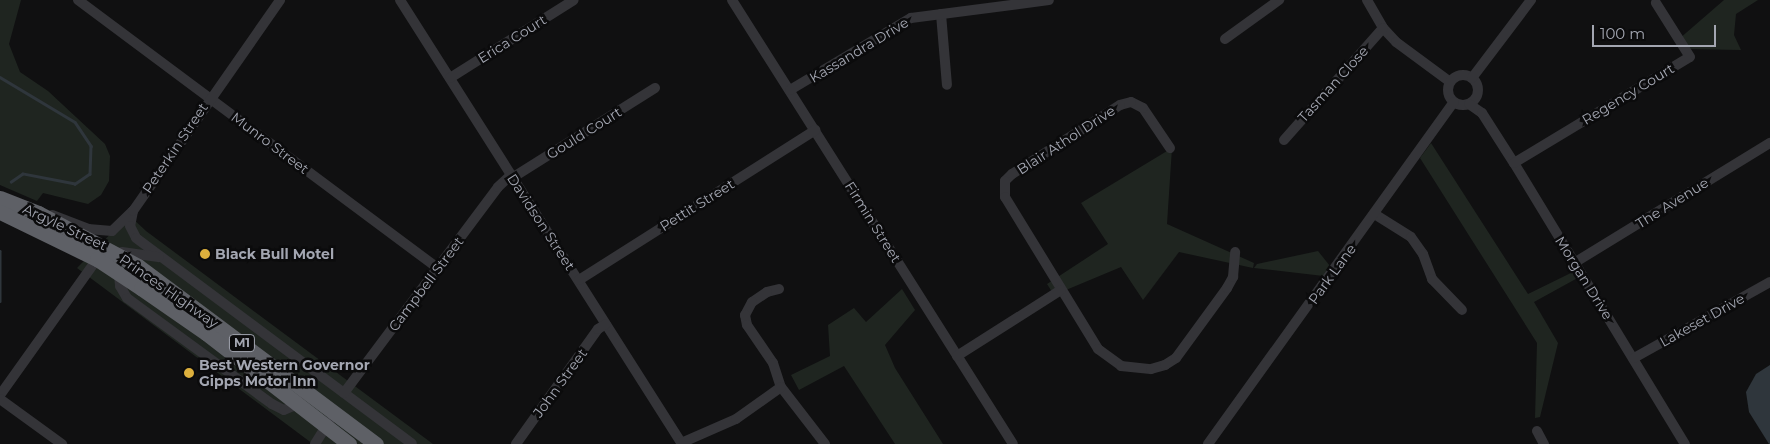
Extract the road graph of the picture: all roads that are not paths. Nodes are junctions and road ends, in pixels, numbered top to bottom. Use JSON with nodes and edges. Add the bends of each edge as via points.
{"nodes":[{"id":1,"x":78,"y":0,"type":"edge"},
{"id":2,"x":280,"y":0,"type":"edge"},
{"id":3,"x":400,"y":0,"type":"edge"},
{"id":4,"x":574,"y":0,"type":"edge"},
{"id":5,"x":732,"y":0,"type":"edge"},
{"id":6,"x":1049,"y":0,"type":"edge"},
{"id":7,"x":1279,"y":0,"type":"edge"},
{"id":8,"x":1367,"y":0,"type":"edge"},
{"id":9,"x":1531,"y":0,"type":"edge"},
{"id":10,"x":1028,"y":2,"type":"edge"},
{"id":11,"x":1656,"y":4,"type":"dead end"},
{"id":12,"x":942,"y":14,"type":"junction"},
{"id":13,"x":1383,"y":28,"type":"junction"},
{"id":14,"x":1225,"y":39,"type":"dead end"},
{"id":15,"x":450,"y":78,"type":"junction"},
{"id":16,"x":1472,"y":78,"type":"junction"},
{"id":17,"x":1450,"y":82,"type":"junction"},
{"id":18,"x":947,"y":85,"type":"dead end"},
{"id":19,"x":655,"y":88,"type":"dead end"},
{"id":20,"x":790,"y":90,"type":"junction"},
{"id":21,"x":1478,"y":92,"type":"junction"},
{"id":22,"x":210,"y":97,"type":"junction"},
{"id":23,"x":1454,"y":102,"type":"junction"},
{"id":24,"x":1469,"y":104,"type":"junction"},
{"id":25,"x":1482,"y":114,"type":"junction"},
{"id":26,"x":815,"y":130,"type":"junction"},
{"id":27,"x":1284,"y":140,"type":"dead end"},
{"id":28,"x":1770,"y":143,"type":"edge"},
{"id":29,"x":1170,"y":148,"type":"dead end"},
{"id":30,"x":1514,"y":163,"type":"junction"},
{"id":31,"x":511,"y":177,"type":"junction"},
{"id":32,"x":0,"y":198,"type":"edge"},
{"id":33,"x":10,"y":211,"type":"edge"},
{"id":34,"x":133,"y":211,"type":"junction"},
{"id":35,"x":38,"y":213,"type":"junction"},
{"id":36,"x":1376,"y":215,"type":"junction"},
{"id":37,"x":1235,"y":252,"type":"dead end"},
{"id":38,"x":101,"y":253,"type":"junction"},
{"id":39,"x":160,"y":257,"type":"junction"},
{"id":40,"x":140,"y":261,"type":"junction"},
{"id":41,"x":1574,"y":263,"type":"junction"},
{"id":42,"x":438,"y":268,"type":"junction"},
{"id":43,"x":119,"y":274,"type":"junction"},
{"id":44,"x":579,"y":280,"type":"junction"},
{"id":45,"x":1770,"y":282,"type":"edge"},
{"id":46,"x":779,"y":289,"type":"dead end"},
{"id":47,"x":1061,"y":290,"type":"junction"},
{"id":48,"x":1462,"y":310,"type":"dead end"},
{"id":49,"x":606,"y":324,"type":"junction"},
{"id":50,"x":206,"y":333,"type":"junction"},
{"id":51,"x":957,"y":356,"type":"junction"},
{"id":52,"x":1634,"y":358,"type":"junction"},
{"id":53,"x":265,"y":360,"type":"junction"},
{"id":54,"x":781,"y":387,"type":"junction"},
{"id":55,"x":344,"y":393,"type":"junction"},
{"id":56,"x":0,"y":395,"type":"edge"},
{"id":57,"x":0,"y":399,"type":"edge"},
{"id":58,"x":298,"y":400,"type":"junction"},
{"id":59,"x":330,"y":419,"type":"junction"},
{"id":60,"x":1536,"y":431,"type":"dead end"},
{"id":61,"x":317,"y":443,"type":"edge"},
{"id":62,"x":681,"y":443,"type":"edge"},
{"id":63,"x":62,"y":444,"type":"edge"},
{"id":64,"x":349,"y":444,"type":"edge"},
{"id":65,"x":376,"y":444,"type":"edge"},
{"id":66,"x":412,"y":444,"type":"edge"},
{"id":67,"x":516,"y":444,"type":"edge"},
{"id":68,"x":824,"y":444,"type":"edge"},
{"id":69,"x":1013,"y":444,"type":"edge"},
{"id":70,"x":1208,"y":444,"type":"edge"},
{"id":71,"x":1544,"y":444,"type":"edge"},
{"id":72,"x":1685,"y":444,"type":"edge"}],
"edges":[{"from":1,"to":22,"type":"street","name":"Munro Street"},
{"from":2,"to":22,"type":"street","name":"Peterkin Street"},
{"from":3,"to":15,"type":"street","name":"Davidson Street"},
{"from":4,"to":15,"type":"street","name":"Erica Court"},
{"from":5,"to":20,"type":"street","name":"Firmin Street"},
{"from":6,"to":10,"type":"street","name":"Kassandra Drive"},
{"from":7,"to":14,"type":"street"},
{"from":8,"to":13,"type":"street"},
{"from":9,"to":16,"type":"street"},
{"from":10,"to":12,"type":"street","name":"Kassandra Drive"},
{"from":11,"to":30,"type":"street","name":"Regency Court","via":[[1690,57]]},
{"from":12,"to":18,"type":"street"},
{"from":12,"to":20,"type":"street","name":"Kassandra Drive","via":[[911,18]]},
{"from":13,"to":17,"type":"street","via":[[1432,72]]},
{"from":13,"to":27,"type":"street","name":"Tasman Close"},
{"from":15,"to":31,"type":"street","name":"Davidson Street"},
{"from":16,"to":17,"type":"street","via":[[1462,75]]},
{"from":16,"to":21,"type":"street"},
{"from":17,"to":23,"type":"street","via":[[1449,96]]},
{"from":19,"to":31,"type":"street","name":"Gould Court"},
{"from":20,"to":26,"type":"street","name":"Firmin Street"},
{"from":21,"to":24,"type":"street"},
{"from":21,"to":25,"type":"street","name":"Morgan Drive"},
{"from":22,"to":34,"type":"street","name":"Peterkin Street"},
{"from":22,"to":42,"type":"street","name":"Munro Street"},
{"from":23,"to":24,"type":"street"},
{"from":23,"to":36,"type":"street","name":"Park Lane"},
{"from":24,"to":25,"type":"street","name":"Morgan Drive"},
{"from":25,"to":30,"type":"street","name":"Morgan Drive"},
{"from":26,"to":44,"type":"street","name":"Pettit Street"},
{"from":26,"to":51,"type":"street","name":"Firmin Street"},
{"from":28,"to":41,"type":"street","name":"The Avenue"},
{"from":29,"to":47,"type":"street","name":"Blair Athol Drive","via":[[1143,108],[1131,102],[1120,105],[1005,181],[1005,197],[1010,208]]},
{"from":30,"to":41,"type":"street","name":"Morgan Drive"},
{"from":31,"to":42,"type":"street","name":"Campbell Street","via":[[498,187]]},
{"from":31,"to":44,"type":"street","name":"Davidson Street"},
{"from":32,"to":33,"type":"highway","name":"Argyle Street","number":"M1"},
{"from":33,"to":35,"type":"highway","name":"Argyle Street","number":"M1"},
{"from":33,"to":38,"type":"highway","name":"Argyle Street","number":"M1"},
{"from":34,"to":35,"type":"street","name":"Peterkin Street","via":[[112,231],[100,232],[56,215]]},
{"from":34,"to":39,"type":"street","via":[[130,226],[136,238]]},
{"from":35,"to":38,"type":"highway","name":"Argyle Street","number":"M1"},
{"from":36,"to":48,"type":"street","via":[[1411,237],[1423,254],[1432,278]]},
{"from":36,"to":70,"type":"street","name":"Park Lane"},
{"from":37,"to":47,"type":"street","name":"Blair Athol Drive","via":[[1233,277],[1227,288],[1176,358],[1151,369],[1121,366],[1108,358],[1098,349]]},
{"from":38,"to":40,"type":"highway","name":"Princes Highway","number":"M1"},
{"from":38,"to":43,"type":"highway","name":"Princes Highway","number":"M1"},
{"from":38,"to":56,"type":"street"},
{"from":39,"to":40,"type":"street"},
{"from":39,"to":55,"type":"street"},
{"from":40,"to":50,"type":"highway","via":[[136,275]]},
{"from":40,"to":53,"type":"highway","name":"Princes Highway","number":"M1"},
{"from":41,"to":52,"type":"street","name":"Morgan Drive"},
{"from":42,"to":55,"type":"street","name":"Campbell Street"},
{"from":43,"to":50,"type":"highway","name":"Princes Highway","number":"M1"},
{"from":43,"to":58,"type":"street","via":[[120,286],[127,298],[272,404],[284,410]]},
{"from":44,"to":49,"type":"street","name":"Davidson Street"},
{"from":45,"to":52,"type":"street","name":"Lakeset Drive"},
{"from":46,"to":54,"type":"street","via":[[760,296],[745,315],[747,325],[778,371]]},
{"from":47,"to":51,"type":"street"},
{"from":49,"to":62,"type":"street","name":"Davidson Street"},
{"from":49,"to":67,"type":"street","name":"John Street","via":[[598,329]]},
{"from":50,"to":58,"type":"highway","name":"Princes Highway","number":"M1"},
{"from":51,"to":69,"type":"street","name":"Firmin Street"},
{"from":52,"to":72,"type":"street","name":"Morgan Drive"},
{"from":53,"to":58,"type":"street"},
{"from":53,"to":59,"type":"highway","name":"Princes Highway","number":"M1"},
{"from":54,"to":62,"type":"street","via":[[736,419]]},
{"from":54,"to":68,"type":"street"},
{"from":55,"to":66,"type":"street"},
{"from":57,"to":63,"type":"street"},
{"from":58,"to":59,"type":"highway","name":"Princes Highway","number":"M1"},
{"from":59,"to":61,"type":"street"},
{"from":59,"to":64,"type":"highway","name":"Princes Highway","number":"M1"},
{"from":59,"to":65,"type":"highway","name":"Princes Highway","number":"M1"},
{"from":60,"to":71,"type":"street"}]}
